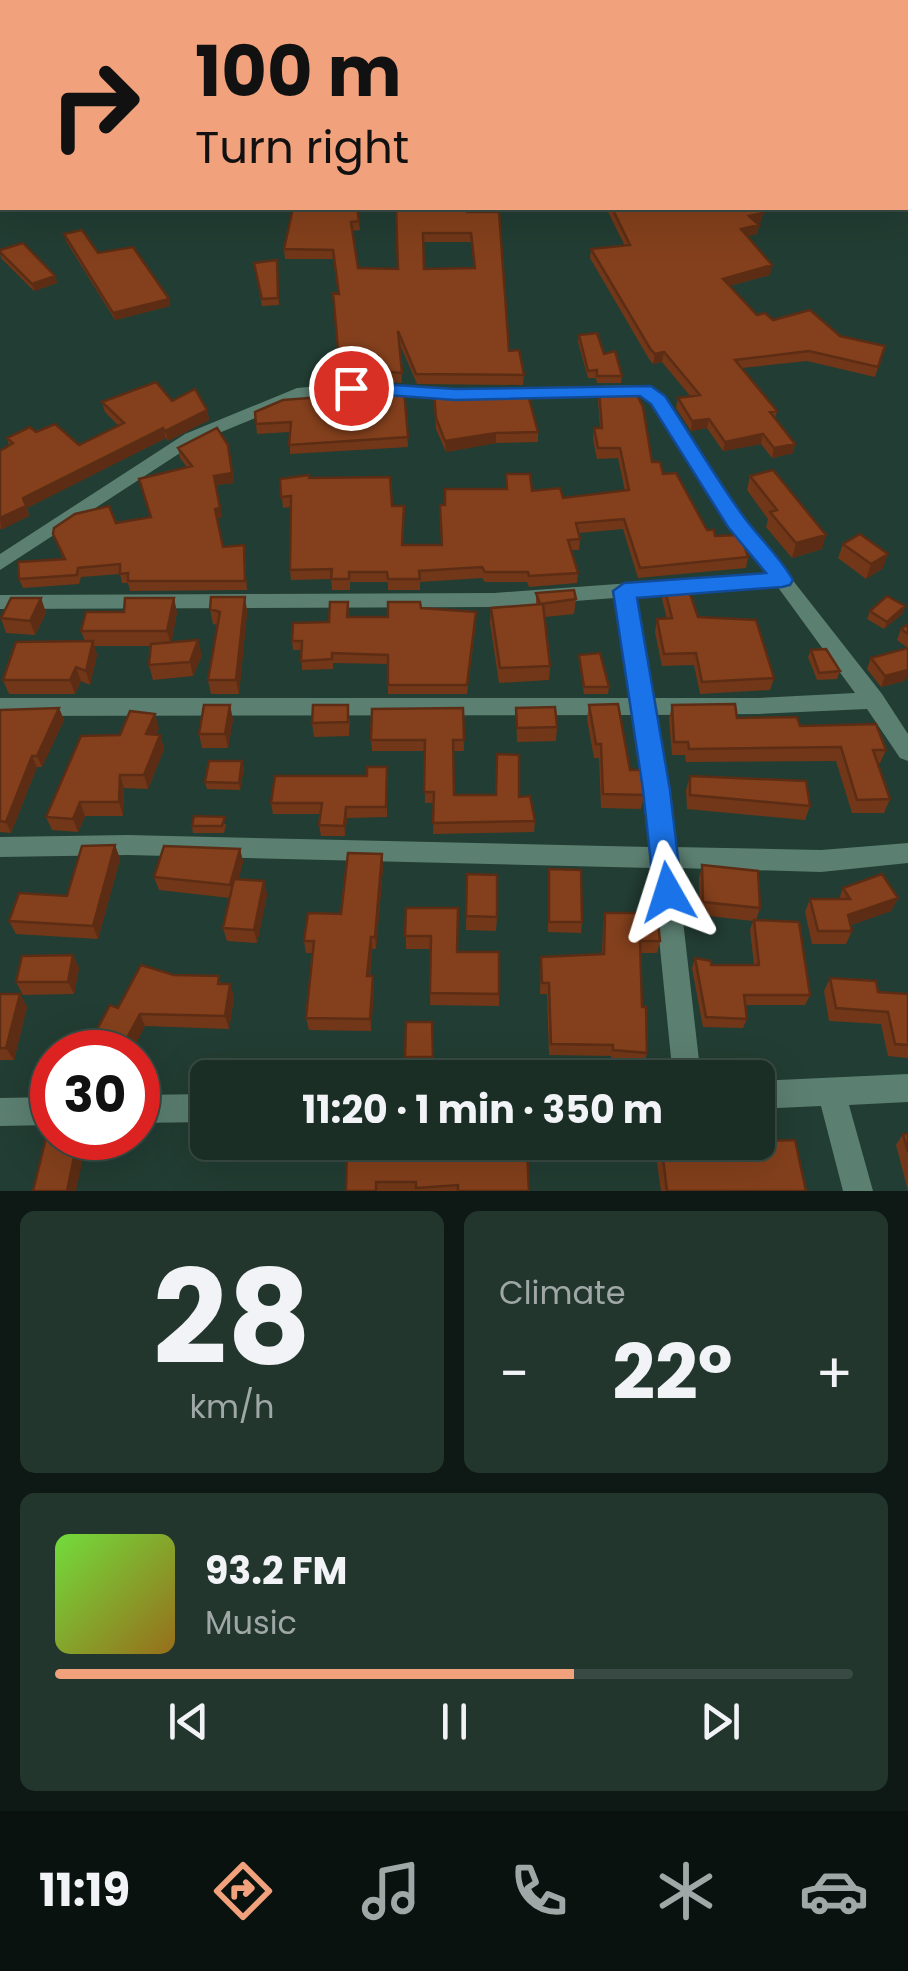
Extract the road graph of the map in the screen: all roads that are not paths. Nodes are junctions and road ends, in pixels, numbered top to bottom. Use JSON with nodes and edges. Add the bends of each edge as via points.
{"nodes":[{"id":1,"x":0,"y":563,"type":"edge"},
{"id":2,"x":782,"y":580,"type":"junction"},
{"id":3,"x":624,"y":591,"type":"junction"},
{"id":4,"x":0,"y":602,"type":"edge"},
{"id":5,"x":874,"y":700,"type":"junction"},
{"id":6,"x":643,"y":704,"type":"junction"},
{"id":7,"x":0,"y":707,"type":"edge"},
{"id":8,"x":908,"y":752,"type":"edge"},
{"id":9,"x":0,"y":847,"type":"edge"},
{"id":10,"x":908,"y":853,"type":"edge"},
{"id":11,"x":664,"y":855,"type":"junction"},
{"id":12,"x":685,"y":1060,"type":"edge"},
{"id":13,"x":908,"y":1088,"type":"edge"},
{"id":14,"x":831,"y":1090,"type":"junction"},
{"id":15,"x":775,"y":1094,"type":"edge"},
{"id":16,"x":190,"y":1108,"type":"edge"},
{"id":17,"x":160,"y":1109,"type":"edge"},
{"id":18,"x":30,"y":1111,"type":"edge"},
{"id":19,"x":0,"y":1112,"type":"edge"},
{"id":20,"x":858,"y":1191,"type":"edge"}],
"edges":[{"from":1,"to":2,"type":"street","via":[[191,438],[303,392],[645,390]]},
{"from":2,"to":3,"type":"street"},
{"from":2,"to":5,"type":"street"},
{"from":3,"to":4,"type":"street","via":[[494,600]]},
{"from":3,"to":6,"type":"street"},
{"from":5,"to":6,"type":"street"},
{"from":5,"to":8,"type":"street"},
{"from":6,"to":7,"type":"street"},
{"from":6,"to":11,"type":"street"},
{"from":9,"to":11,"type":"street"},
{"from":10,"to":11,"type":"street","via":[[821,861]]},
{"from":11,"to":12,"type":"street"},
{"from":13,"to":14,"type":"street"},
{"from":14,"to":15,"type":"street"},
{"from":14,"to":20,"type":"street"},
{"from":16,"to":17,"type":"street"},
{"from":18,"to":19,"type":"street"}]}
